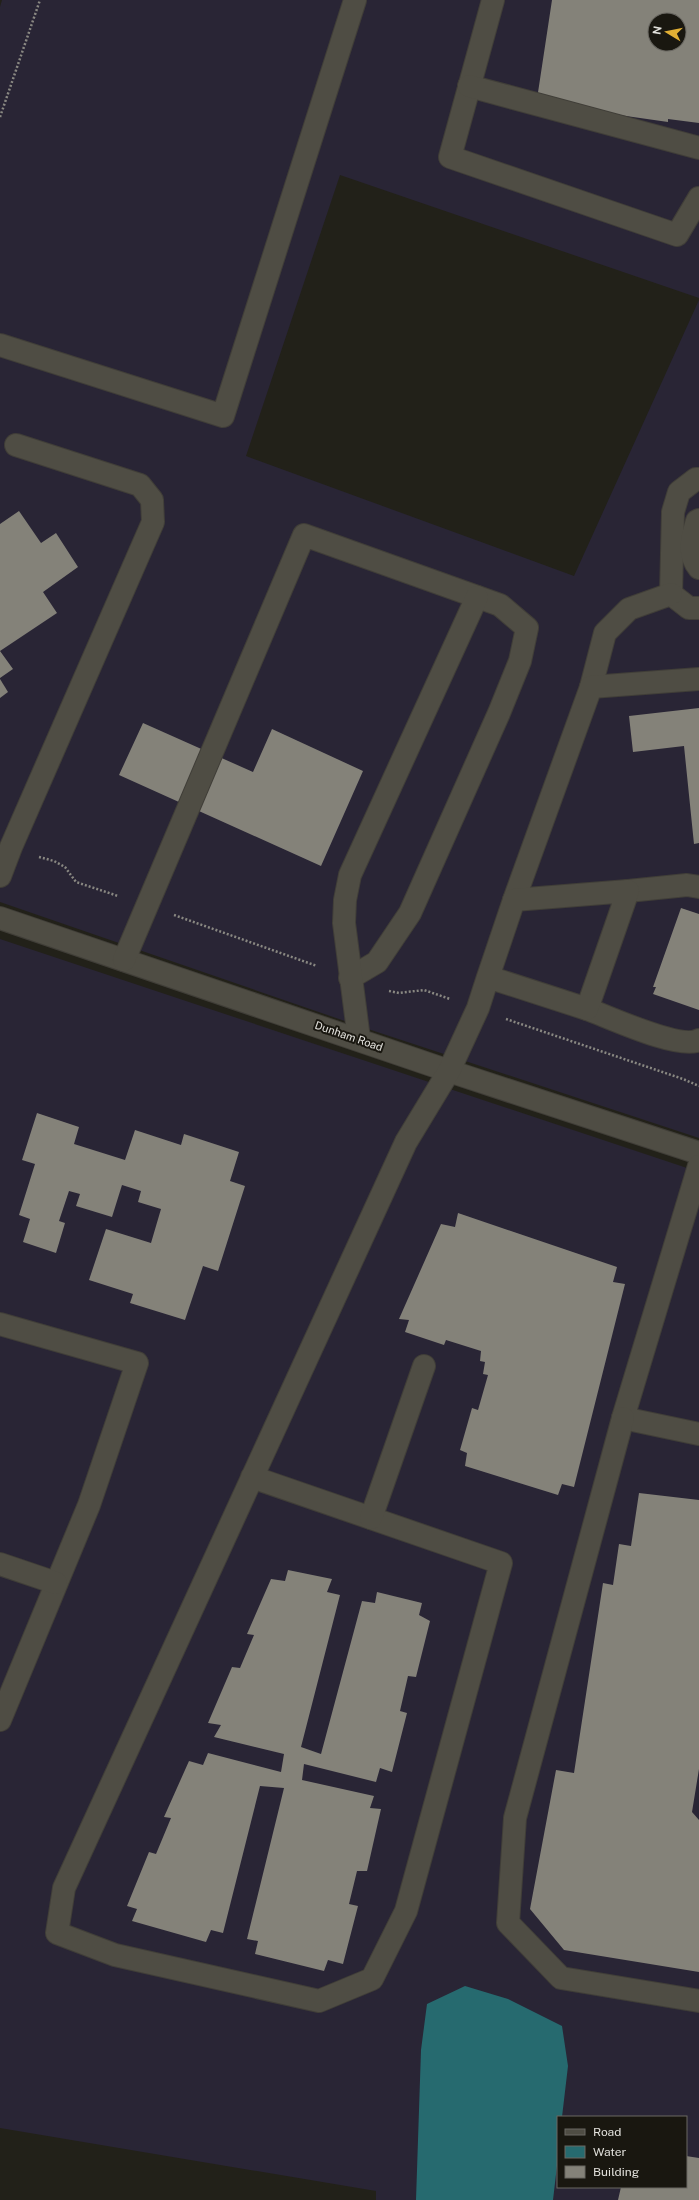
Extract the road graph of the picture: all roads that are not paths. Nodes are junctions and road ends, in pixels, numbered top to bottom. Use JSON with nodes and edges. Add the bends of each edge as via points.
{"nodes":[{"id":1,"x":355,"y":0,"type":"edge"},
{"id":2,"x":493,"y":0,"type":"edge"},
{"id":3,"x":469,"y":86,"type":"junction"},
{"id":4,"x":699,"y":148,"type":"edge"},
{"id":5,"x":699,"y":198,"type":"edge"},
{"id":6,"x":0,"y":345,"type":"edge"},
{"id":7,"x":16,"y":444,"type":"dead end"},
{"id":8,"x":699,"y":479,"type":"edge"},
{"id":9,"x":699,"y":520,"type":"edge"},
{"id":10,"x":699,"y":568,"type":"edge"},
{"id":11,"x":671,"y":594,"type":"junction"},
{"id":12,"x":477,"y":597,"type":"junction"},
{"id":13,"x":699,"y":608,"type":"edge"},
{"id":14,"x":699,"y":679,"type":"edge"},
{"id":15,"x":591,"y":687,"type":"junction"},
{"id":16,"x":0,"y":876,"type":"edge"},
{"id":17,"x":699,"y":886,"type":"edge"},
{"id":18,"x":628,"y":891,"type":"junction"},
{"id":19,"x":514,"y":900,"type":"junction"},
{"id":20,"x":0,"y":918,"type":"edge"},
{"id":21,"x":124,"y":960,"type":"junction"},
{"id":22,"x":488,"y":977,"type":"junction"},
{"id":23,"x":350,"y":978,"type":"junction"},
{"id":24,"x":587,"y":1009,"type":"junction"},
{"id":25,"x":359,"y":1039,"type":"junction"},
{"id":26,"x":699,"y":1040,"type":"edge"},
{"id":27,"x":449,"y":1071,"type":"junction"},
{"id":28,"x":699,"y":1153,"type":"edge"},
{"id":29,"x":699,"y":1166,"type":"edge"},
{"id":30,"x":0,"y":1324,"type":"edge"},
{"id":31,"x":424,"y":1366,"type":"dead end"},
{"id":32,"x":622,"y":1418,"type":"junction"},
{"id":33,"x":699,"y":1434,"type":"edge"},
{"id":34,"x":252,"y":1477,"type":"junction"},
{"id":35,"x":371,"y":1518,"type":"junction"},
{"id":36,"x":0,"y":1564,"type":"edge"},
{"id":37,"x":56,"y":1583,"type":"junction"},
{"id":38,"x":0,"y":1720,"type":"edge"},
{"id":39,"x":699,"y":2002,"type":"edge"}],
"edges":[{"from":1,"to":6,"type":"street","via":[[223,416]]},
{"from":2,"to":3,"type":"street"},
{"from":3,"to":4,"type":"street"},
{"from":3,"to":5,"type":"street","via":[[450,157],[677,235]]},
{"from":7,"to":16,"type":"street","via":[[140,485],[152,500],[153,522]]},
{"from":8,"to":11,"type":"street","via":[[678,492],[673,512]]},
{"from":9,"to":10,"type":"street","via":[[692,540],[692,560]]},
{"from":11,"to":13,"type":"street","via":[[689,608]]},
{"from":11,"to":15,"type":"street","via":[[629,609],[605,633]]},
{"from":12,"to":21,"type":"street","via":[[304,535]]},
{"from":12,"to":23,"type":"street","via":[[350,875],[344,923]]},
{"from":12,"to":23,"type":"street","via":[[500,605],[527,628],[520,661],[410,913],[377,962]]},
{"from":14,"to":15,"type":"street"},
{"from":15,"to":19,"type":"street"},
{"from":17,"to":18,"type":"street"},
{"from":18,"to":19,"type":"street"},
{"from":18,"to":24,"type":"street"},
{"from":19,"to":22,"type":"street"},
{"from":20,"to":21,"type":"street","name":"Dunham Road"},
{"from":21,"to":25,"type":"street","name":"Dunham Road"},
{"from":22,"to":24,"type":"street"},
{"from":22,"to":27,"type":"street","via":[[478,1008]]},
{"from":23,"to":25,"type":"street"},
{"from":24,"to":26,"type":"street","via":[[672,1041]]},
{"from":25,"to":27,"type":"street","name":"Dunham Road"},
{"from":27,"to":28,"type":"street","name":"Dunham Road"},
{"from":27,"to":34,"type":"street","via":[[406,1142]]},
{"from":29,"to":32,"type":"street"},
{"from":30,"to":37,"type":"street","via":[[137,1363],[88,1505]]},
{"from":31,"to":35,"type":"street"},
{"from":32,"to":33,"type":"street"},
{"from":32,"to":39,"type":"street","via":[[515,1818],[508,1923],[561,1978]]},
{"from":34,"to":35,"type":"street"},
{"from":34,"to":35,"type":"street","via":[[64,1888],[57,1933],[115,1955],[319,2001],[372,1979],[406,1911],[500,1563]]},
{"from":36,"to":37,"type":"street"},
{"from":37,"to":38,"type":"street"}]}
